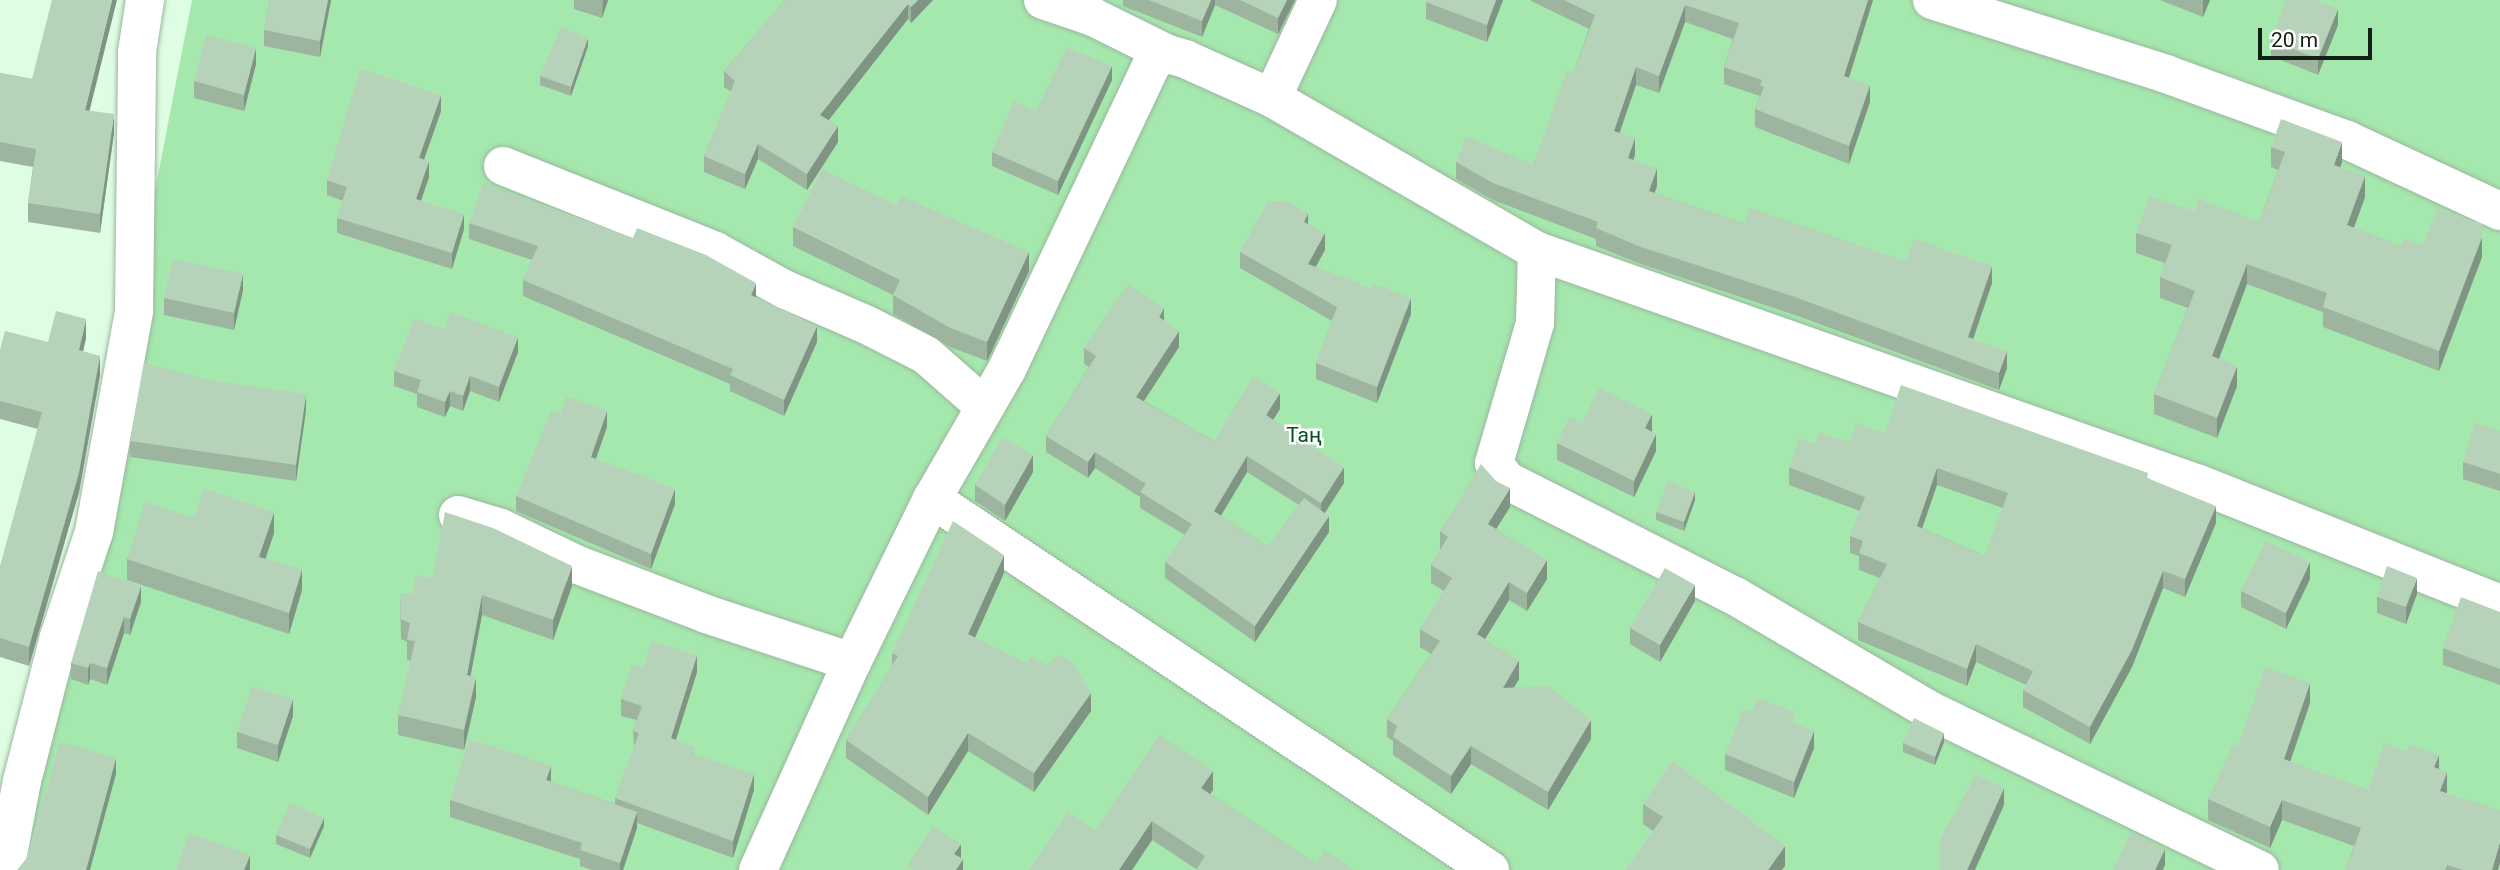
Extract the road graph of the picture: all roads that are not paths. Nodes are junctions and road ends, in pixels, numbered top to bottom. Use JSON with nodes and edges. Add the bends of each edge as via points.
{"nodes":[{"id":1,"x":145,"y":0,"type":"edge"},
{"id":2,"x":1043,"y":0,"type":"edge"},
{"id":3,"x":1318,"y":0,"type":"edge"},
{"id":4,"x":1932,"y":0,"type":"edge"},
{"id":5,"x":1168,"y":54,"type":"junction"},
{"id":6,"x":1272,"y":99,"type":"junction"},
{"id":7,"x":503,"y":166,"type":"dead end"},
{"id":8,"x":2500,"y":211,"type":"edge"},
{"id":9,"x":1537,"y":251,"type":"junction"},
{"id":10,"x":984,"y":406,"type":"junction"},
{"id":11,"x":932,"y":499,"type":"junction"},
{"id":12,"x":458,"y":515,"type":"edge"},
{"id":13,"x":2500,"y":604,"type":"edge"},
{"id":14,"x":852,"y":662,"type":"junction"},
{"id":15,"x":5,"y":870,"type":"edge"},
{"id":16,"x":758,"y":870,"type":"edge"},
{"id":17,"x":1490,"y":870,"type":"edge"},
{"id":18,"x":2260,"y":870,"type":"edge"}],
"edges":[{"from":1,"to":15,"type":"street","via":[[137,66],[134,311],[94,532],[56,650],[22,781]]},
{"from":2,"to":5,"type":"street","via":[[1093,17]]},
{"from":3,"to":6,"type":"street"},
{"from":4,"to":8,"type":"street","via":[[2166,74],[2347,140]]},
{"from":5,"to":6,"type":"street"},
{"from":5,"to":10,"type":"street","via":[[1154,60],[1007,369]]},
{"from":6,"to":9,"type":"street"},
{"from":7,"to":10,"type":"street","via":[[715,251],[785,289],[865,324],[926,355]]},
{"from":9,"to":13,"type":"street","via":[[2199,484]]},
{"from":9,"to":18,"type":"street","via":[[1535,323],[1494,463],[1506,480],[1735,596],[1933,712]]},
{"from":10,"to":11,"type":"street"},
{"from":11,"to":14,"type":"street"},
{"from":11,"to":17,"type":"street"},
{"from":12,"to":14,"type":"street","via":[[501,528],[578,565],[706,614]]},
{"from":14,"to":16,"type":"street"}]}
